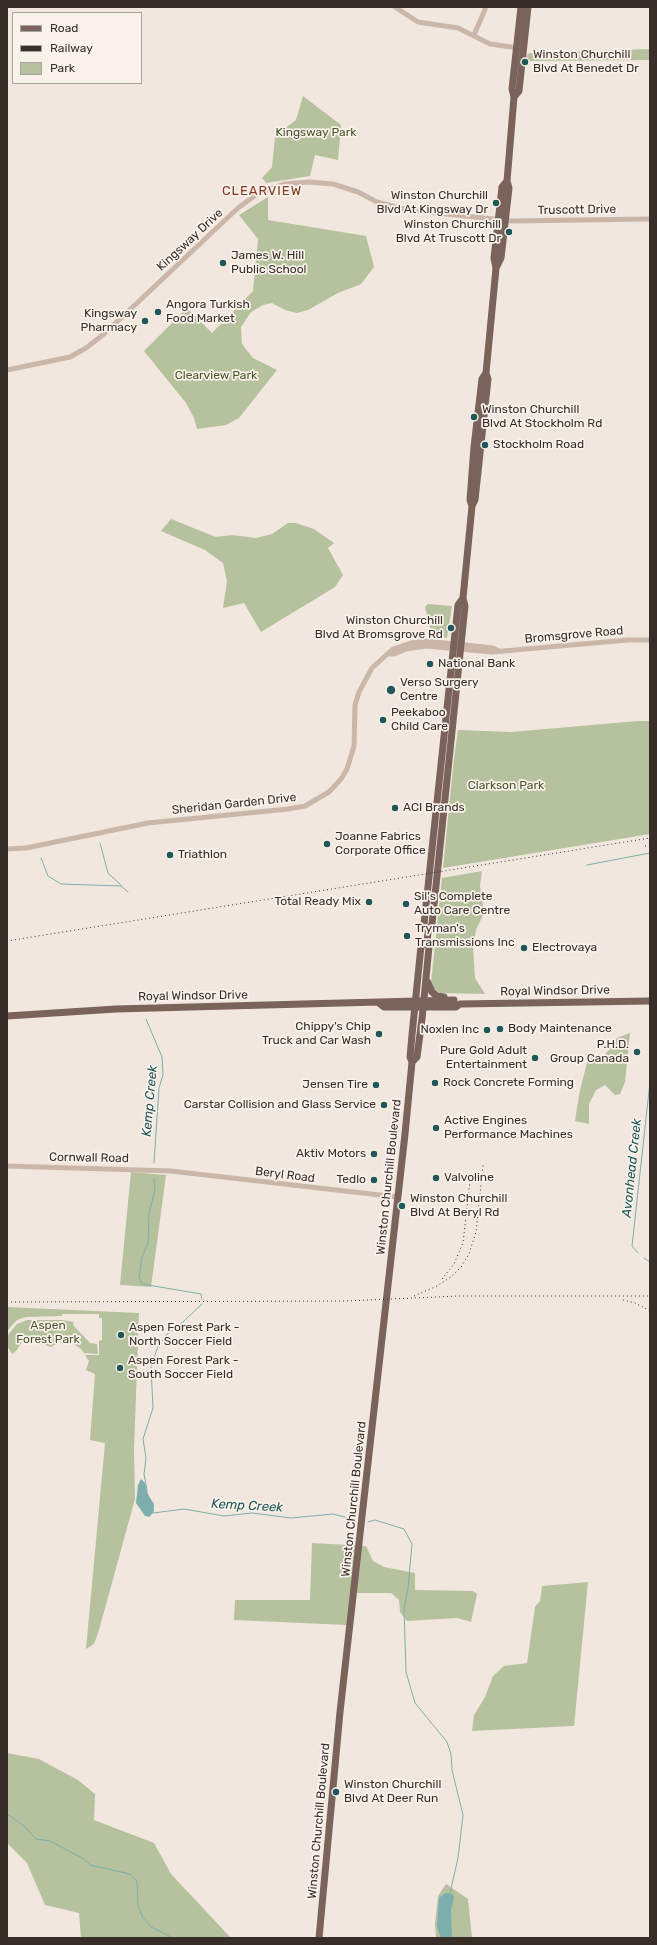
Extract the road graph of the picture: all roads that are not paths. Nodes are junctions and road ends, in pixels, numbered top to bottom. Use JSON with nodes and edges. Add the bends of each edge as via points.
{"nodes":[{"id":1,"x":395,"y":7,"type":"edge"},
{"id":2,"x":486,"y":7,"type":"edge"},
{"id":3,"x":521,"y":7,"type":"edge"},
{"id":4,"x":528,"y":7,"type":"edge"},
{"id":5,"x":474,"y":35,"type":"junction"},
{"id":6,"x":520,"y":48,"type":"junction"},
{"id":7,"x":650,"y":219,"type":"edge"},
{"id":8,"x":502,"y":220,"type":"junction"},
{"id":9,"x":7,"y":370,"type":"edge"},
{"id":10,"x":650,"y":640,"type":"edge"},
{"id":11,"x":457,"y":647,"type":"junction"},
{"id":12,"x":7,"y":849,"type":"edge"},
{"id":13,"x":427,"y":943,"type":"junction"},
{"id":14,"x":428,"y":966,"type":"junction"},
{"id":15,"x":650,"y":1001,"type":"edge"},
{"id":16,"x":457,"y":1002,"type":"junction"},
{"id":17,"x":415,"y":1003,"type":"junction"},
{"id":18,"x":424,"y":1003,"type":"junction"},
{"id":19,"x":7,"y":1016,"type":"edge"},
{"id":20,"x":412,"y":1062,"type":"junction"},
{"id":21,"x":7,"y":1166,"type":"edge"},
{"id":22,"x":171,"y":1171,"type":"joint"},
{"id":23,"x":397,"y":1197,"type":"junction"},
{"id":24,"x":319,"y":1938,"type":"edge"}],
"edges":[{"from":1,"to":5,"type":"street","via":[[418,22],[454,27]]},
{"from":2,"to":5,"type":"street"},
{"from":3,"to":6,"type":"main road","name":"Winston Churchill Boulevard"},
{"from":4,"to":6,"type":"main road","name":"Winston Churchill Boulevard"},
{"from":5,"to":6,"type":"street","via":[[490,44]]},
{"from":6,"to":8,"type":"main road","name":"Winston Churchill Boulevard","via":[[519,91],[514,98],[507,181],[509,188]]},
{"from":7,"to":8,"type":"street","name":"Truscott Drive"},
{"from":8,"to":9,"type":"street","name":"Kingsway Drive","via":[[408,210],[378,202],[333,184],[308,182],[278,186],[254,196],[238,208],[86,348],[70,357]]},
{"from":8,"to":11,"type":"main road","name":"Winston Churchill Boulevard","via":[[501,258],[496,268],[483,430],[463,598],[458,605]]},
{"from":10,"to":11,"type":"street","name":"Bromsgrove Road","via":[[521,651],[492,652]]},
{"from":11,"to":12,"type":"street","name":"Sheridan Garden Drive","via":[[428,641],[415,642],[397,648],[372,668],[358,692],[355,705],[354,746],[347,769],[333,788],[313,803],[288,809],[148,823]]},
{"from":11,"to":13,"type":"main road","name":"Winston Churchill Boulevard","via":[[424,924],[428,932]]},
{"from":13,"to":14,"type":"main road","name":"Winston Churchill Boulevard"},
{"from":13,"to":17,"type":"main road","name":"Winston Churchill Boulevard","via":[[421,946]]},
{"from":14,"to":16,"type":"main road","via":[[427,982],[430,989],[437,996],[450,997]]},
{"from":14,"to":18,"type":"main road","name":"Winston Churchill Boulevard"},
{"from":15,"to":16,"type":"main road","name":"Royal Windsor Drive"},
{"from":16,"to":18,"type":"main road","name":"Royal Windsor Drive","via":[[456,1006]]},
{"from":17,"to":18,"type":"main road","name":"Royal Windsor Drive"},
{"from":17,"to":19,"type":"main road","name":"Royal Windsor Drive","via":[[384,1007],[379,1003],[116,1009]]},
{"from":17,"to":20,"type":"main road","name":"Winston Churchill Boulevard","via":[[410,1057]]},
{"from":18,"to":20,"type":"main road","name":"Winston Churchill Boulevard","via":[[417,1057]]},
{"from":20,"to":23,"type":"main road","name":"Winston Churchill Boulevard"},
{"from":21,"to":22,"type":"street","name":"Cornwall Road"},
{"from":22,"to":23,"type":"street","name":"Beryl Road"},
{"from":23,"to":24,"type":"main road","name":"Winston Churchill Boulevard","via":[[340,1712]]}]}
